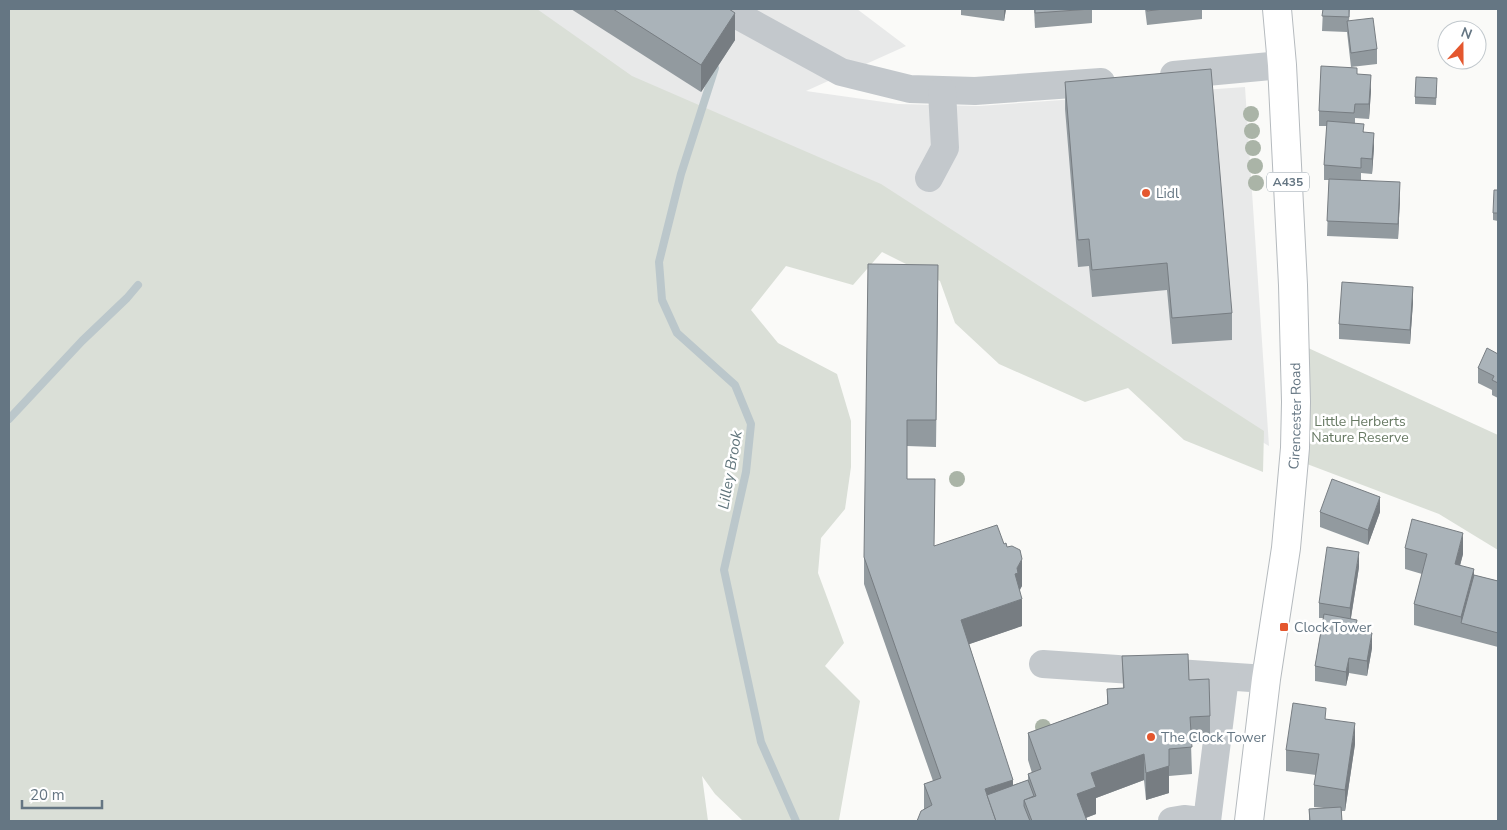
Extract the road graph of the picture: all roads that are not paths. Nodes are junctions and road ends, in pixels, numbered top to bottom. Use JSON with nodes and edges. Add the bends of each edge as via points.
{"nodes":[{"id":1,"x":726,"y":9,"type":"edge"},
{"id":2,"x":1277,"y":9,"type":"edge"},
{"id":3,"x":1282,"y":65,"type":"junction"},
{"id":4,"x":1154,"y":77,"type":"edge"},
{"id":5,"x":1124,"y":80,"type":"edge"},
{"id":6,"x":942,"y":90,"type":"junction"},
{"id":7,"x":929,"y":178,"type":"dead end"},
{"id":8,"x":1043,"y":664,"type":"dead end"},
{"id":9,"x":1225,"y":677,"type":"junction"},
{"id":10,"x":1266,"y":679,"type":"junction"},
{"id":11,"x":1172,"y":821,"type":"edge"},
{"id":12,"x":1201,"y":821,"type":"edge"},
{"id":13,"x":1207,"y":821,"type":"edge"},
{"id":14,"x":1249,"y":821,"type":"edge"}],
"edges":[{"from":1,"to":6,"type":"lane","via":[[841,72],[910,89]]},
{"from":2,"to":3,"type":"main road","name":"Cirencester Road","number":"A435"},
{"from":3,"to":4,"type":"lane"},
{"from":3,"to":10,"type":"main road","name":"Cirencester Road","number":"A435","via":[[1295,355],[1295,448],[1286,548]]},
{"from":5,"to":6,"type":"lane","via":[[975,92]]},
{"from":6,"to":7,"type":"lane","via":[[944,148]]},
{"from":8,"to":9,"type":"lane"},
{"from":9,"to":10,"type":"lane"},
{"from":9,"to":13,"type":"lane"},
{"from":10,"to":14,"type":"main road","name":"Cirencester Road","number":"A435"},
{"from":11,"to":12,"type":"lane"}]}
